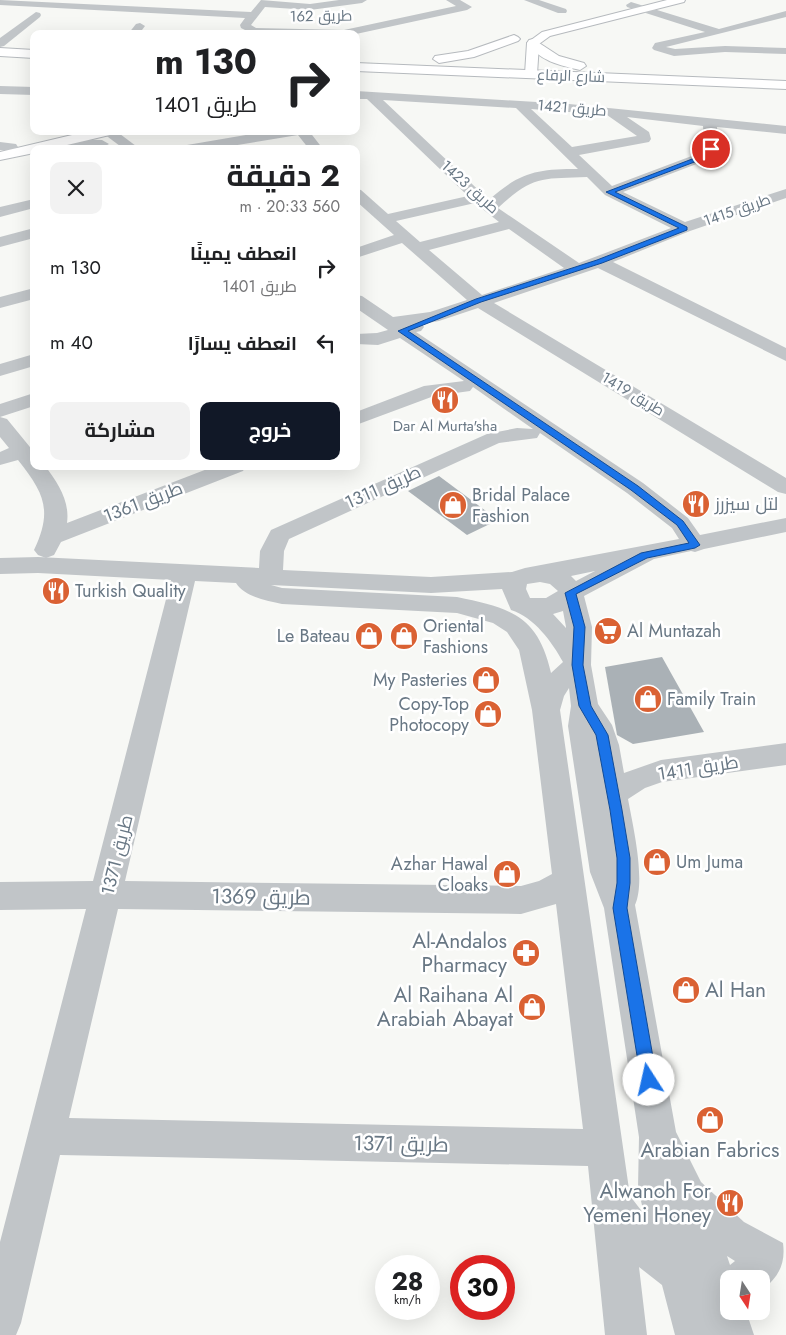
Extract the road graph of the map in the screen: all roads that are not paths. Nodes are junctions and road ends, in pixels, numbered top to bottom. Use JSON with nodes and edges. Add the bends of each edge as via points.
{"nodes":[{"id":1,"x":181,"y":0,"type":"edge"},
{"id":2,"x":359,"y":0,"type":"edge"},
{"id":3,"x":451,"y":0,"type":"edge"},
{"id":4,"x":529,"y":0,"type":"edge"},
{"id":5,"x":680,"y":0,"type":"edge"},
{"id":6,"x":8,"y":1,"type":"edge"},
{"id":7,"x":264,"y":2,"type":"edge"},
{"id":8,"x":93,"y":3,"type":"edge"},
{"id":9,"x":648,"y":4,"type":"edge"},
{"id":10,"x":169,"y":11,"type":"junction"},
{"id":11,"x":562,"y":11,"type":"dead end"},
{"id":12,"x":786,"y":14,"type":"edge"},
{"id":13,"x":36,"y":15,"type":"dead end"},
{"id":14,"x":252,"y":15,"type":"junction"},
{"id":15,"x":761,"y":20,"type":"junction"},
{"id":16,"x":774,"y":29,"type":"dead end"},
{"id":17,"x":252,"y":30,"type":"edge"},
{"id":18,"x":358,"y":30,"type":"edge"},
{"id":19,"x":719,"y":32,"type":"junction"},
{"id":20,"x":533,"y":43,"type":"junction"},
{"id":21,"x":0,"y":44,"type":"edge"},
{"id":22,"x":658,"y":48,"type":"joint"},
{"id":23,"x":518,"y":50,"type":"junction"},
{"id":24,"x":715,"y":50,"type":"junction"},
{"id":25,"x":786,"y":51,"type":"edge"},
{"id":26,"x":0,"y":52,"type":"edge"},
{"id":27,"x":30,"y":54,"type":"edge"},
{"id":28,"x":360,"y":60,"type":"edge"},
{"id":29,"x":0,"y":61,"type":"edge"},
{"id":30,"x":404,"y":61,"type":"junction"},
{"id":31,"x":724,"y":61,"type":"dead end"},
{"id":32,"x":30,"y":62,"type":"edge"},
{"id":33,"x":360,"y":67,"type":"edge"},
{"id":34,"x":594,"y":69,"type":"junction"},
{"id":35,"x":531,"y":70,"type":"junction"},
{"id":36,"x":786,"y":77,"type":"edge"},
{"id":37,"x":786,"y":85,"type":"edge"},
{"id":38,"x":0,"y":90,"type":"edge"},
{"id":39,"x":30,"y":91,"type":"edge"},
{"id":40,"x":364,"y":96,"type":"edge"},
{"id":41,"x":519,"y":104,"type":"junction"},
{"id":42,"x":608,"y":111,"type":"junction"},
{"id":43,"x":710,"y":122,"type":"junction"},
{"id":44,"x":786,"y":130,"type":"edge"},
{"id":45,"x":272,"y":135,"type":"edge"},
{"id":46,"x":305,"y":135,"type":"edge"},
{"id":47,"x":100,"y":136,"type":"edge"},
{"id":48,"x":129,"y":141,"type":"edge"},
{"id":49,"x":625,"y":143,"type":"junction"},
{"id":50,"x":42,"y":145,"type":"edge"},
{"id":51,"x":50,"y":145,"type":"edge"},
{"id":52,"x":211,"y":145,"type":"edge"},
{"id":53,"x":313,"y":145,"type":"edge"},
{"id":54,"x":30,"y":147,"type":"edge"},
{"id":55,"x":30,"y":148,"type":"edge"},
{"id":56,"x":4,"y":151,"type":"edge"},
{"id":57,"x":570,"y":152,"type":"junction"},
{"id":58,"x":591,"y":173,"type":"junction"},
{"id":59,"x":661,"y":174,"type":"junction"},
{"id":60,"x":610,"y":192,"type":"junction"},
{"id":61,"x":786,"y":193,"type":"edge"},
{"id":62,"x":360,"y":197,"type":"edge"},
{"id":63,"x":484,"y":203,"type":"junction"},
{"id":64,"x":30,"y":204,"type":"edge"},
{"id":65,"x":0,"y":212,"type":"edge"},
{"id":66,"x":384,"y":219,"type":"junction"},
{"id":67,"x":513,"y":223,"type":"junction"},
{"id":68,"x":684,"y":228,"type":"junction"},
{"id":69,"x":30,"y":234,"type":"edge"},
{"id":70,"x":405,"y":237,"type":"junction"},
{"id":71,"x":0,"y":242,"type":"edge"},
{"id":72,"x":417,"y":248,"type":"junction"},
{"id":73,"x":360,"y":252,"type":"edge"},
{"id":74,"x":599,"y":262,"type":"junction"},
{"id":75,"x":577,"y":269,"type":"junction"},
{"id":76,"x":30,"y":294,"type":"edge"},
{"id":77,"x":479,"y":301,"type":"junction"},
{"id":78,"x":0,"y":303,"type":"edge"},
{"id":79,"x":360,"y":306,"type":"edge"},
{"id":80,"x":375,"y":330,"type":"edge"},
{"id":81,"x":786,"y":355,"type":"edge"},
{"id":82,"x":30,"y":361,"type":"edge"},
{"id":83,"x":0,"y":370,"type":"edge"},
{"id":84,"x":463,"y":387,"type":"junction"},
{"id":85,"x":30,"y":401,"type":"edge"},
{"id":86,"x":0,"y":411,"type":"edge"},
{"id":87,"x":360,"y":417,"type":"edge"},
{"id":88,"x":0,"y":423,"type":"edge"},
{"id":89,"x":530,"y":434,"type":"junction"},
{"id":90,"x":0,"y":459,"type":"edge"},
{"id":91,"x":30,"y":460,"type":"edge"},
{"id":92,"x":30,"y":461,"type":"edge"},
{"id":93,"x":38,"y":470,"type":"edge"},
{"id":94,"x":225,"y":470,"type":"edge"},
{"id":95,"x":786,"y":487,"type":"edge"},
{"id":96,"x":786,"y":525,"type":"edge"},
{"id":97,"x":52,"y":537,"type":"junction"},
{"id":98,"x":686,"y":546,"type":"junction"},
{"id":99,"x":644,"y":555,"type":"junction"},
{"id":100,"x":38,"y":565,"type":"junction"},
{"id":101,"x":0,"y":566,"type":"edge"},
{"id":102,"x":185,"y":573,"type":"junction"},
{"id":103,"x":540,"y":574,"type":"junction"},
{"id":104,"x":241,"y":575,"type":"junction"},
{"id":105,"x":271,"y":576,"type":"junction"},
{"id":106,"x":516,"y":580,"type":"junction"},
{"id":107,"x":431,"y":585,"type":"junction"},
{"id":108,"x":571,"y":593,"type":"junction"},
{"id":109,"x":525,"y":606,"type":"junction"},
{"id":110,"x":578,"y":665,"type":"junction"},
{"id":111,"x":546,"y":710,"type":"junction"},
{"id":112,"x":786,"y":754,"type":"edge"},
{"id":113,"x":604,"y":769,"type":"junction"},
{"id":114,"x":661,"y":771,"type":"junction"},
{"id":115,"x":569,"y":880,"type":"junction"},
{"id":116,"x":107,"y":895,"type":"junction"},
{"id":117,"x":0,"y":896,"type":"edge"},
{"id":118,"x":521,"y":900,"type":"junction"},
{"id":119,"x":576,"y":930,"type":"junction"},
{"id":120,"x":47,"y":1136,"type":"junction"},
{"id":121,"x":658,"y":1137,"type":"junction"},
{"id":122,"x":605,"y":1148,"type":"junction"},
{"id":123,"x":686,"y":1193,"type":"junction"},
{"id":124,"x":612,"y":1205,"type":"junction"},
{"id":125,"x":767,"y":1264,"type":"edge"},
{"id":126,"x":678,"y":1272,"type":"junction"},
{"id":127,"x":0,"y":1323,"type":"edge"},
{"id":128,"x":721,"y":1324,"type":"edge"},
{"id":129,"x":626,"y":1335,"type":"edge"}],
"edges":[{"from":1,"to":10,"type":"street"},
{"from":2,"to":7,"type":"street","via":[[310,7]]},
{"from":3,"to":18,"type":"street","name":"طريق 162","via":[[467,7]]},
{"from":4,"to":11,"type":"street"},
{"from":5,"to":9,"type":"main road"},
{"from":6,"to":8,"type":"street"},
{"from":7,"to":14,"type":"street"},
{"from":8,"to":10,"type":"street"},
{"from":9,"to":19,"type":"street"},
{"from":9,"to":20,"type":"main road","via":[[546,34]]},
{"from":9,"to":23,"type":"main road","via":[[631,4]]},
{"from":10,"to":14,"type":"street"},
{"from":12,"to":15,"type":"street"},
{"from":13,"to":21,"type":"street"},
{"from":14,"to":17,"type":"street","name":"طريق 162","via":[[245,25]]},
{"from":15,"to":16,"type":"street"},
{"from":15,"to":19,"type":"street"},
{"from":19,"to":22,"type":"street","via":[[659,45]]},
{"from":20,"to":34,"type":"main road","via":[[552,60]]},
{"from":20,"to":35,"type":"main road"},
{"from":22,"to":24,"type":"street","via":[[674,53]]},
{"from":23,"to":30,"type":"main road","name":"شارع الرفاع"},
{"from":23,"to":30,"type":"main road"},
{"from":23,"to":33,"type":"main road","name":"شارع الرفاع"},
{"from":23,"to":35,"type":"main road","name":"شارع الرفاع"},
{"from":24,"to":25,"type":"street"},
{"from":24,"to":31,"type":"street"},
{"from":26,"to":27,"type":"main road"},
{"from":28,"to":30,"type":"main road","name":"شارع الرفاع"},
{"from":29,"to":32,"type":"main road"},
{"from":34,"to":35,"type":"main road","name":"شارع الرفاع"},
{"from":34,"to":36,"type":"main road","name":"شارع الرفاع"},
{"from":35,"to":37,"type":"main road","name":"شارع الرفاع"},
{"from":38,"to":39,"type":"street"},
{"from":40,"to":41,"type":"street","name":"طريق 1421"},
{"from":40,"to":63,"type":"street","name":"طريق 1423"},
{"from":41,"to":42,"type":"street","name":"طريق 1421"},
{"from":41,"to":57,"type":"street"},
{"from":42,"to":43,"type":"street","name":"طريق 1421"},
{"from":42,"to":49,"type":"street","via":[[644,135],[644,139]]},
{"from":43,"to":44,"type":"street","name":"طريق 1421"},
{"from":43,"to":59,"type":"street","via":[[711,149],[702,157]]},
{"from":45,"to":52,"type":"street"},
{"from":46,"to":53,"type":"street"},
{"from":47,"to":48,"type":"street"},
{"from":47,"to":50,"type":"main road"},
{"from":47,"to":51,"type":"main road"},
{"from":49,"to":57,"type":"street"},
{"from":49,"to":59,"type":"street"},
{"from":54,"to":56,"type":"main road"},
{"from":55,"to":56,"type":"main road"},
{"from":57,"to":58,"type":"street"},
{"from":58,"to":60,"type":"street"},
{"from":58,"to":63,"type":"street","via":[[529,179]]},
{"from":59,"to":60,"type":"street"},
{"from":60,"to":68,"type":"street"},
{"from":61,"to":68,"type":"street","name":"طريق 1415"},
{"from":62,"to":66,"type":"street"},
{"from":63,"to":66,"type":"street"},
{"from":63,"to":67,"type":"street","name":"طريق 1423"},
{"from":64,"to":65,"type":"street"},
{"from":66,"to":70,"type":"street"},
{"from":67,"to":72,"type":"street"},
{"from":67,"to":75,"type":"street","name":"طريق 1423"},
{"from":68,"to":74,"type":"street","name":"طريق 1415"},
{"from":69,"to":71,"type":"street"},
{"from":70,"to":72,"type":"street"},
{"from":70,"to":73,"type":"street"},
{"from":72,"to":77,"type":"street"},
{"from":74,"to":75,"type":"street","name":"طريق 1415"},
{"from":74,"to":81,"type":"street"},
{"from":75,"to":77,"type":"street","name":"طريق 1415"},
{"from":76,"to":78,"type":"street"},
{"from":77,"to":80,"type":"street","name":"طريق 1415","via":[[433,317],[421,325]]},
{"from":77,"to":95,"type":"street","name":"طريق 1419"},
{"from":79,"to":80,"type":"street"},
{"from":80,"to":84,"type":"street"},
{"from":80,"to":98,"type":"street","via":[[642,493],[680,523]]},
{"from":82,"to":83,"type":"street"},
{"from":84,"to":87,"type":"street","via":[[431,390]]},
{"from":84,"to":89,"type":"street"},
{"from":85,"to":86,"type":"street"},
{"from":88,"to":91,"type":"street"},
{"from":89,"to":98,"type":"street","via":[[634,503]]},
{"from":89,"to":105,"type":"street","name":"طريق 1311","via":[[494,438],[279,535],[272,551]]},
{"from":90,"to":92,"type":"street"},
{"from":93,"to":97,"type":"street","via":[[50,485],[54,497],[56,509]]},
{"from":94,"to":97,"type":"street","name":"طريق 1361"},
{"from":96,"to":98,"type":"street"},
{"from":97,"to":100,"type":"street"},
{"from":98,"to":99,"type":"street"},
{"from":99,"to":103,"type":"street"},
{"from":99,"to":108,"type":"street"},
{"from":100,"to":101,"type":"street"},
{"from":100,"to":102,"type":"street"},
{"from":102,"to":104,"type":"street"},
{"from":102,"to":116,"type":"street","name":"طريق 1371"},
{"from":103,"to":106,"type":"street"},
{"from":103,"to":108,"type":"street","via":[[556,576],[567,584]]},
{"from":104,"to":105,"type":"street"},
{"from":104,"to":111,"type":"street","via":[[250,585],[282,596],[456,605],[507,619],[529,640]]},
{"from":105,"to":107,"type":"street"},
{"from":106,"to":107,"type":"street"},
{"from":106,"to":109,"type":"street","via":[[514,589]]},
{"from":107,"to":109,"type":"street"},
{"from":108,"to":109,"type":"street","via":[[564,601],[544,608]]},
{"from":108,"to":110,"type":"street","via":[[579,627]]},
{"from":109,"to":110,"type":"street","via":[[558,633]]},
{"from":110,"to":111,"type":"street","via":[[555,684],[548,696]]},
{"from":110,"to":113,"type":"street","via":[[585,706],[582,726]]},
{"from":111,"to":115,"type":"street"},
{"from":112,"to":114,"type":"street","name":"طريق 1411"},
{"from":113,"to":114,"type":"street","via":[[630,762]]},
{"from":113,"to":114,"type":"street","name":"طريق 1411","via":[[635,780]]},
{"from":113,"to":121,"type":"street","via":[[606,872],[620,908]]},
{"from":115,"to":118,"type":"street","name":"طريق 1369","via":[[547,893]]},
{"from":115,"to":119,"type":"street"},
{"from":116,"to":117,"type":"street","name":"طريق 1369"},
{"from":116,"to":118,"type":"street","name":"طريق 1369"},
{"from":116,"to":120,"type":"street","name":"طريق 1371"},
{"from":118,"to":119,"type":"street","name":"طريق 1369","via":[[551,911]]},
{"from":119,"to":122,"type":"street"},
{"from":120,"to":122,"type":"street","name":"طريق 1371"},
{"from":120,"to":127,"type":"street","name":"طريق 1371"},
{"from":121,"to":123,"type":"street"},
{"from":121,"to":126,"type":"street","via":[[656,1188]]},
{"from":122,"to":124,"type":"street"},
{"from":123,"to":125,"type":"street","via":[[730,1236]]},
{"from":123,"to":128,"type":"street"},
{"from":124,"to":126,"type":"street","via":[[653,1254]]},
{"from":124,"to":129,"type":"street"},
{"from":126,"to":128,"type":"street"}]}
